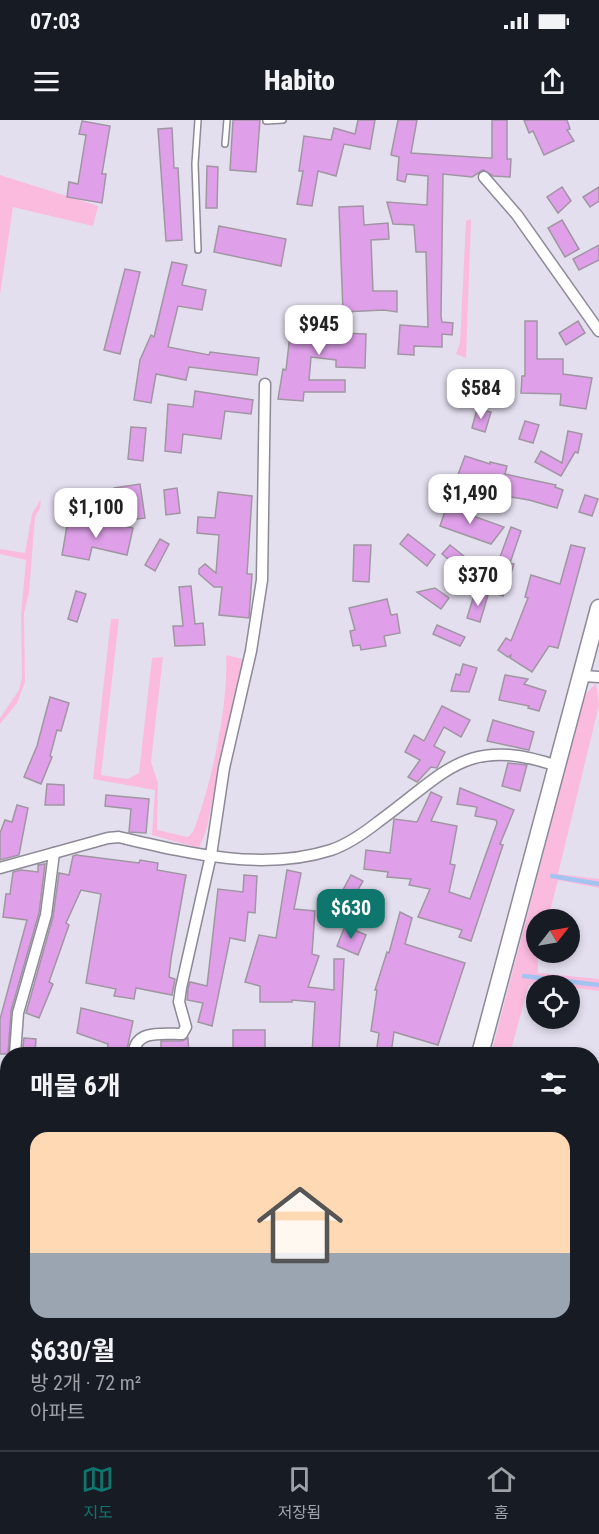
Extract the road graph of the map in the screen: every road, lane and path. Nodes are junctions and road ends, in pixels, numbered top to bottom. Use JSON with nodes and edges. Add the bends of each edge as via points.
{"nodes":[{"id":1,"x":198,"y":120,"type":"edge"},
{"id":2,"x":227,"y":120,"type":"edge"},
{"id":3,"x":283,"y":120,"type":"edge"},
{"id":4,"x":266,"y":121,"type":"edge"},
{"id":5,"x":225,"y":144,"type":"dead end"},
{"id":6,"x":484,"y":177,"type":"dead end"},
{"id":7,"x":198,"y":250,"type":"dead end"},
{"id":8,"x":599,"y":331,"type":"edge"},
{"id":9,"x":265,"y":384,"type":"dead end"},
{"id":10,"x":599,"y":608,"type":"edge"},
{"id":11,"x":591,"y":677,"type":"edge"},
{"id":12,"x":557,"y":766,"type":"junction"},
{"id":13,"x":54,"y":853,"type":"junction"},
{"id":14,"x":211,"y":855,"type":"junction"},
{"id":15,"x":0,"y":868,"type":"edge"},
{"id":16,"x":16,"y":1047,"type":"edge"},
{"id":17,"x":135,"y":1047,"type":"edge"},
{"id":18,"x":482,"y":1047,"type":"edge"}],
"edges":[{"from":1,"to":7,"type":"lane"},
{"from":2,"to":5,"type":"lane"},
{"from":3,"to":4,"type":"lane"},
{"from":6,"to":8,"type":"street","via":[[517,215]]},
{"from":9,"to":14,"type":"street","via":[[262,580],[251,651],[224,768]]},
{"from":10,"to":11,"type":"street"},
{"from":11,"to":12,"type":"street"},
{"from":12,"to":14,"type":"street","via":[[517,755],[474,756],[341,846],[272,861]]},
{"from":12,"to":18,"type":"street"},
{"from":13,"to":14,"type":"street","via":[[119,837]]},
{"from":13,"to":15,"type":"street"},
{"from":13,"to":16,"type":"street","via":[[45,915],[18,1013]]},
{"from":14,"to":17,"type":"street","via":[[181,988],[179,1002],[186,1027],[182,1034],[147,1035]]}]}
